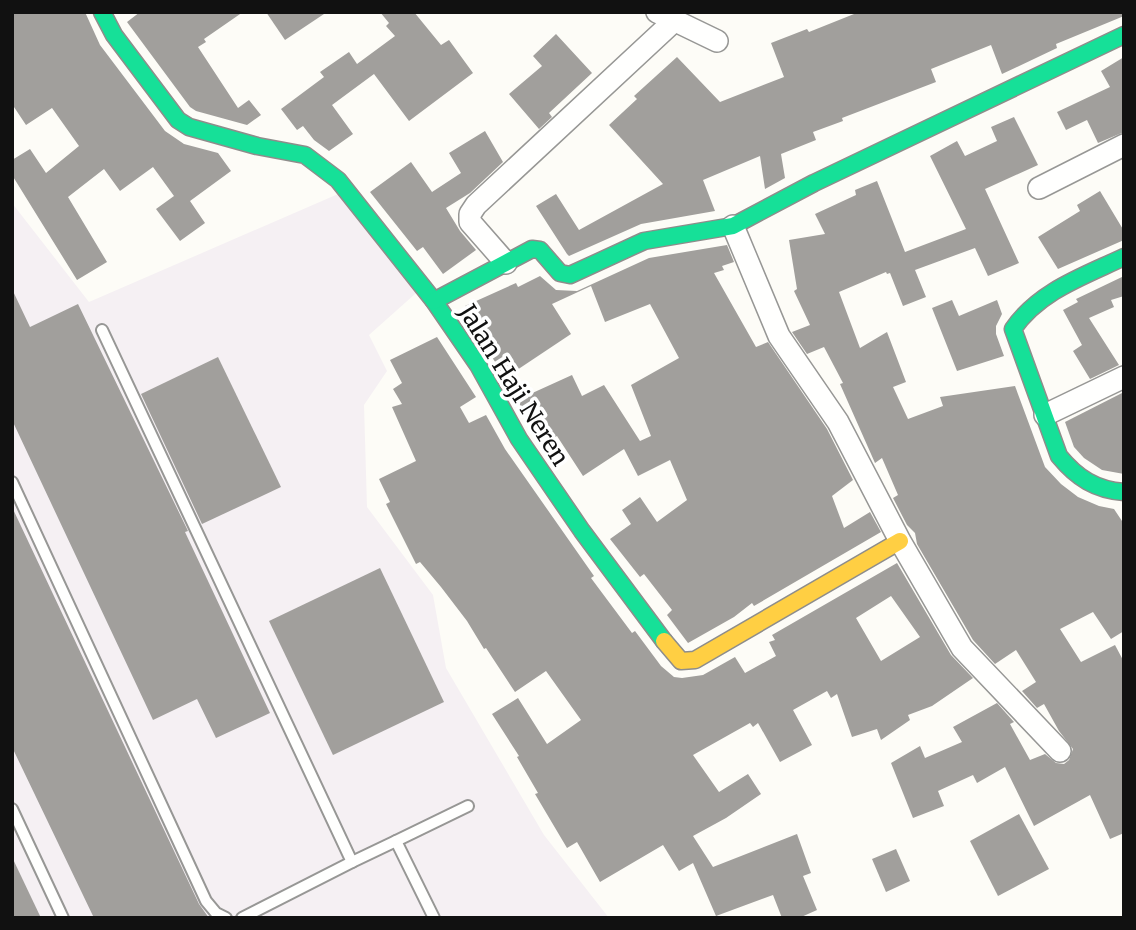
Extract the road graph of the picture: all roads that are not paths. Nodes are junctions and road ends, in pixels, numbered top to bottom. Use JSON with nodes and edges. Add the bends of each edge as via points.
{"nodes":[{"id":1,"x":102,"y":12,"type":"edge"},
{"id":2,"x":666,"y":16,"type":"edge"},
{"id":3,"x":1124,"y":35,"type":"edge"},
{"id":4,"x":717,"y":41,"type":"dead end"},
{"id":5,"x":1124,"y":145,"type":"edge"},
{"id":6,"x":1039,"y":188,"type":"dead end"},
{"id":7,"x":733,"y":226,"type":"junction"},
{"id":8,"x":1124,"y":257,"type":"edge"},
{"id":9,"x":506,"y":263,"type":"junction"},
{"id":10,"x":434,"y":301,"type":"junction"},
{"id":11,"x":102,"y":330,"type":"dead end"},
{"id":12,"x":1124,"y":377,"type":"edge"},
{"id":13,"x":1045,"y":415,"type":"junction"},
{"id":14,"x":12,"y":482,"type":"edge"},
{"id":15,"x":1124,"y":492,"type":"edge"},
{"id":16,"x":900,"y":541,"type":"junction"},
{"id":17,"x":1060,"y":751,"type":"dead end"},
{"id":18,"x":468,"y":806,"type":"dead end"},
{"id":19,"x":12,"y":809,"type":"edge"},
{"id":20,"x":396,"y":841,"type":"junction"},
{"id":21,"x":352,"y":862,"type":"junction"},
{"id":22,"x":63,"y":918,"type":"edge"},
{"id":23,"x":226,"y":918,"type":"edge"},
{"id":24,"x":242,"y":918,"type":"edge"},
{"id":25,"x":434,"y":918,"type":"edge"}],
"edges":[{"from":1,"to":10,"type":"street","name":"Jalan Haji Neren","via":[[178,120],[200,132],[305,155],[338,180]]},
{"from":2,"to":4,"type":"street"},
{"from":2,"to":9,"type":"street","via":[[470,214],[470,222]]},
{"from":3,"to":7,"type":"street"},
{"from":5,"to":6,"type":"street"},
{"from":7,"to":9,"type":"street","via":[[644,241],[570,275],[560,273],[536,248]]},
{"from":7,"to":16,"type":"street","via":[[779,336],[838,422]]},
{"from":8,"to":13,"type":"street","via":[[1052,293],[1018,319],[1013,329]]},
{"from":9,"to":10,"type":"street"},
{"from":10,"to":16,"type":"street","name":"Jalan Haji Neren","via":[[527,450],[681,661],[695,660]]},
{"from":11,"to":21,"type":"lane"},
{"from":12,"to":13,"type":"street"},
{"from":13,"to":15,"type":"street","via":[[1059,456],[1069,470],[1102,490]]},
{"from":14,"to":23,"type":"lane","via":[[206,901]]},
{"from":16,"to":17,"type":"street","via":[[962,648]]},
{"from":18,"to":20,"type":"lane"},
{"from":19,"to":22,"type":"lane"},
{"from":20,"to":21,"type":"lane"},
{"from":20,"to":25,"type":"lane"},
{"from":21,"to":24,"type":"lane"}]}
